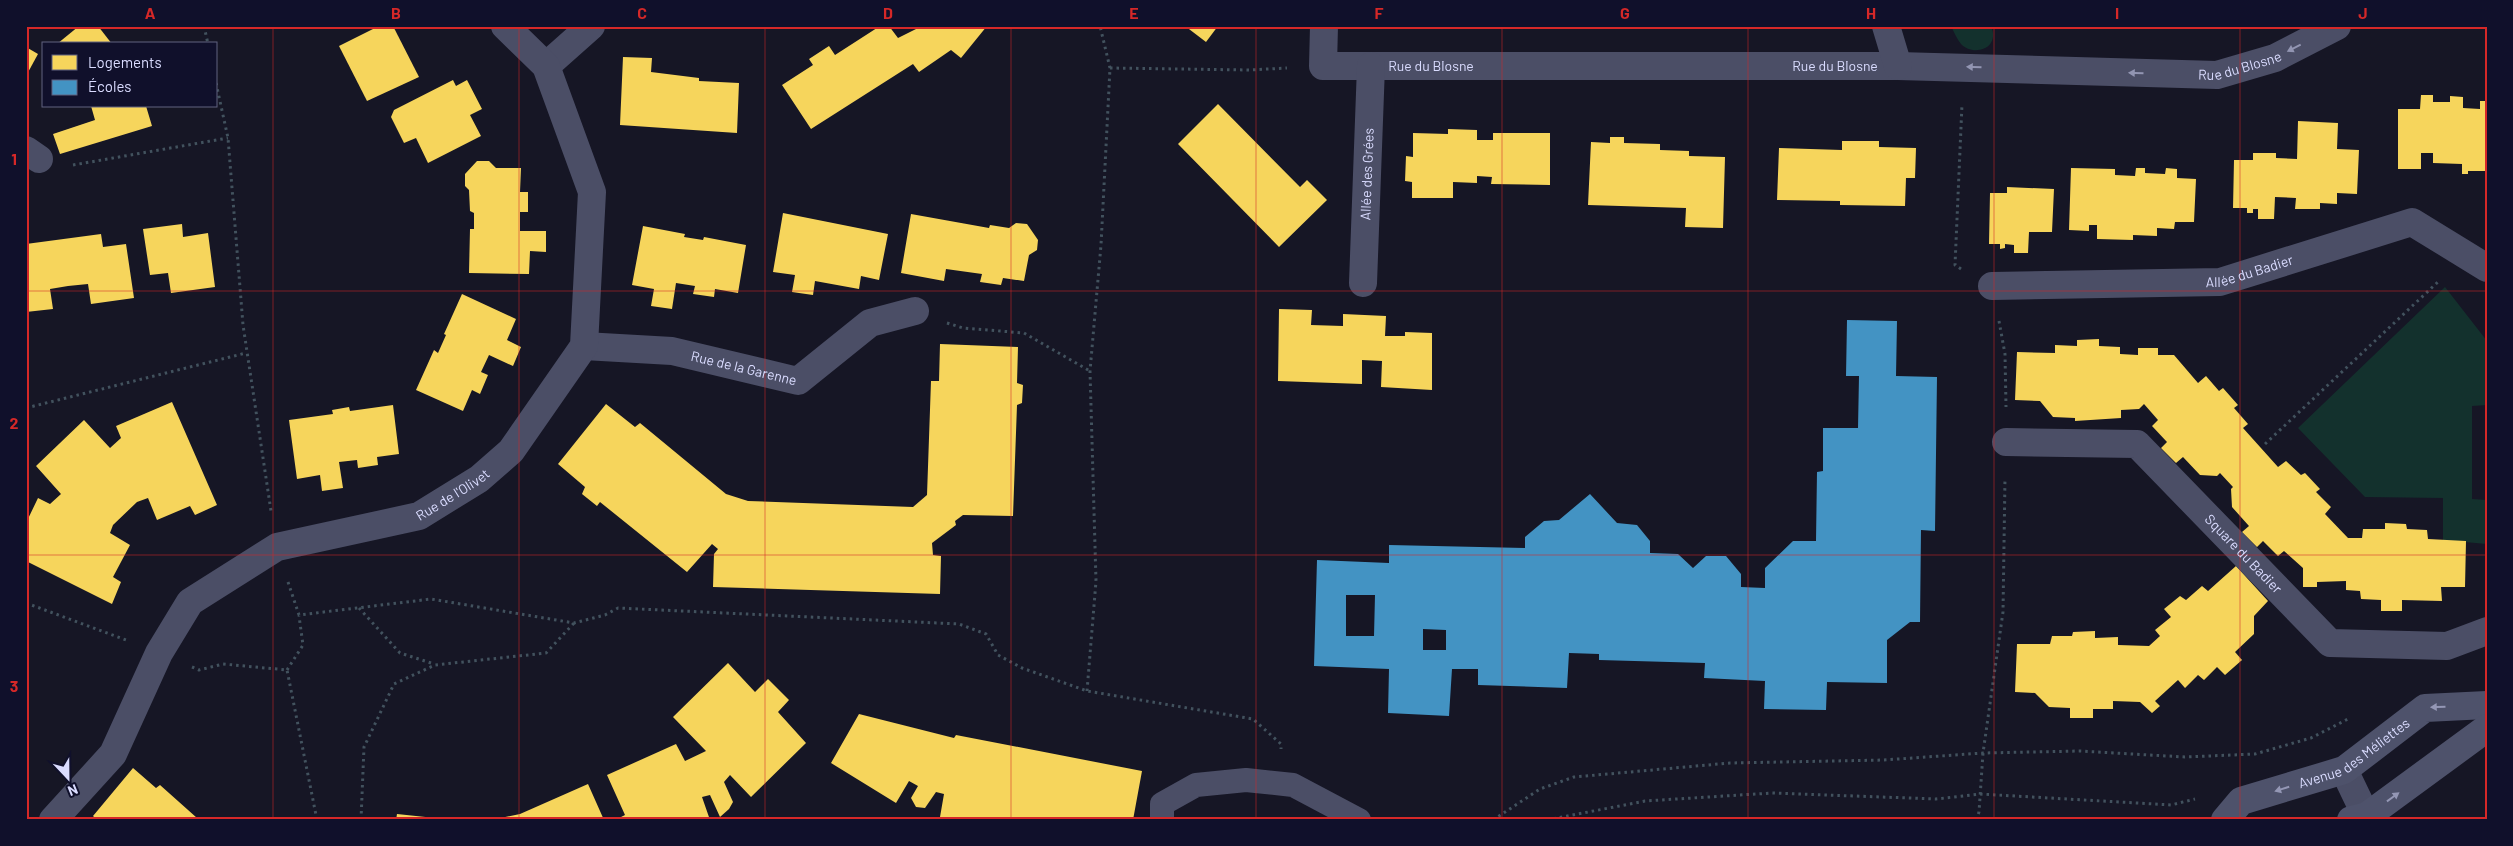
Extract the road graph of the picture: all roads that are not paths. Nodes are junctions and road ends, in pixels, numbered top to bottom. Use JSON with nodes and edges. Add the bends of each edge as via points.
{"nodes":[{"id":1,"x":505,"y":26,"type":"edge"},
{"id":2,"x":591,"y":26,"type":"edge"},
{"id":3,"x":1324,"y":26,"type":"edge"},
{"id":4,"x":1886,"y":26,"type":"edge"},
{"id":5,"x":2338,"y":26,"type":"edge"},
{"id":6,"x":546,"y":66,"type":"junction"},
{"id":7,"x":1371,"y":66,"type":"junction"},
{"id":8,"x":1898,"y":66,"type":"junction"},
{"id":9,"x":2487,"y":268,"type":"edge"},
{"id":10,"x":1364,"y":283,"type":"dead end"},
{"id":11,"x":1992,"y":286,"type":"dead end"},
{"id":12,"x":915,"y":311,"type":"road end"},
{"id":13,"x":584,"y":346,"type":"junction"},
{"id":14,"x":2006,"y":442,"type":"dead end"},
{"id":15,"x":2487,"y":631,"type":"edge"},
{"id":16,"x":2487,"y":705,"type":"edge"},
{"id":17,"x":2487,"y":728,"type":"edge"},
{"id":18,"x":2344,"y":770,"type":"junction"},
{"id":19,"x":2362,"y":818,"type":"edge"},
{"id":20,"x":53,"y":820,"type":"edge"},
{"id":21,"x":1162,"y":820,"type":"edge"},
{"id":22,"x":1359,"y":820,"type":"edge"},
{"id":23,"x":2225,"y":820,"type":"edge"}],
"edges":[{"from":1,"to":6,"type":"street"},
{"from":2,"to":6,"type":"street"},
{"from":3,"to":7,"type":"street","name":"Rue du Blosne","via":[[1322,66]]},
{"from":4,"to":8,"type":"street"},
{"from":5,"to":8,"type":"street","name":"Rue du Blosne","one_way":true,"via":[[2275,58],[2217,75]]},
{"from":6,"to":13,"type":"street","via":[[592,192]]},
{"from":7,"to":8,"type":"street","name":"Rue du Blosne"},
{"from":7,"to":10,"type":"street","name":"Allée des Grées"},
{"from":9,"to":11,"type":"street","name":"Allée du Badier","via":[[2412,222],[2220,282]]},
{"from":12,"to":13,"type":"street","name":"Rue de la Garenne","via":[[870,322],[798,381],[672,351]]},
{"from":13,"to":20,"type":"street","name":"Rue de l'Olivet","via":[[512,451],[479,479],[419,516],[277,547],[190,602],[159,653],[113,754]]},
{"from":14,"to":15,"type":"street","name":"Square du Badier","via":[[2136,444],[2330,643],[2447,646]]},
{"from":16,"to":18,"type":"street","name":"Avenue des Méliettes","one_way":true,"via":[[2425,708]]},
{"from":19,"to":17,"type":"street","one_way":true},
{"from":18,"to":19,"type":"street"},
{"from":18,"to":23,"type":"street","name":"Avenue des Méliettes","one_way":true,"via":[[2242,801]]},
{"from":21,"to":22,"type":"lane","via":[[1162,804],[1196,786],[1246,780],[1293,785]]}]}
